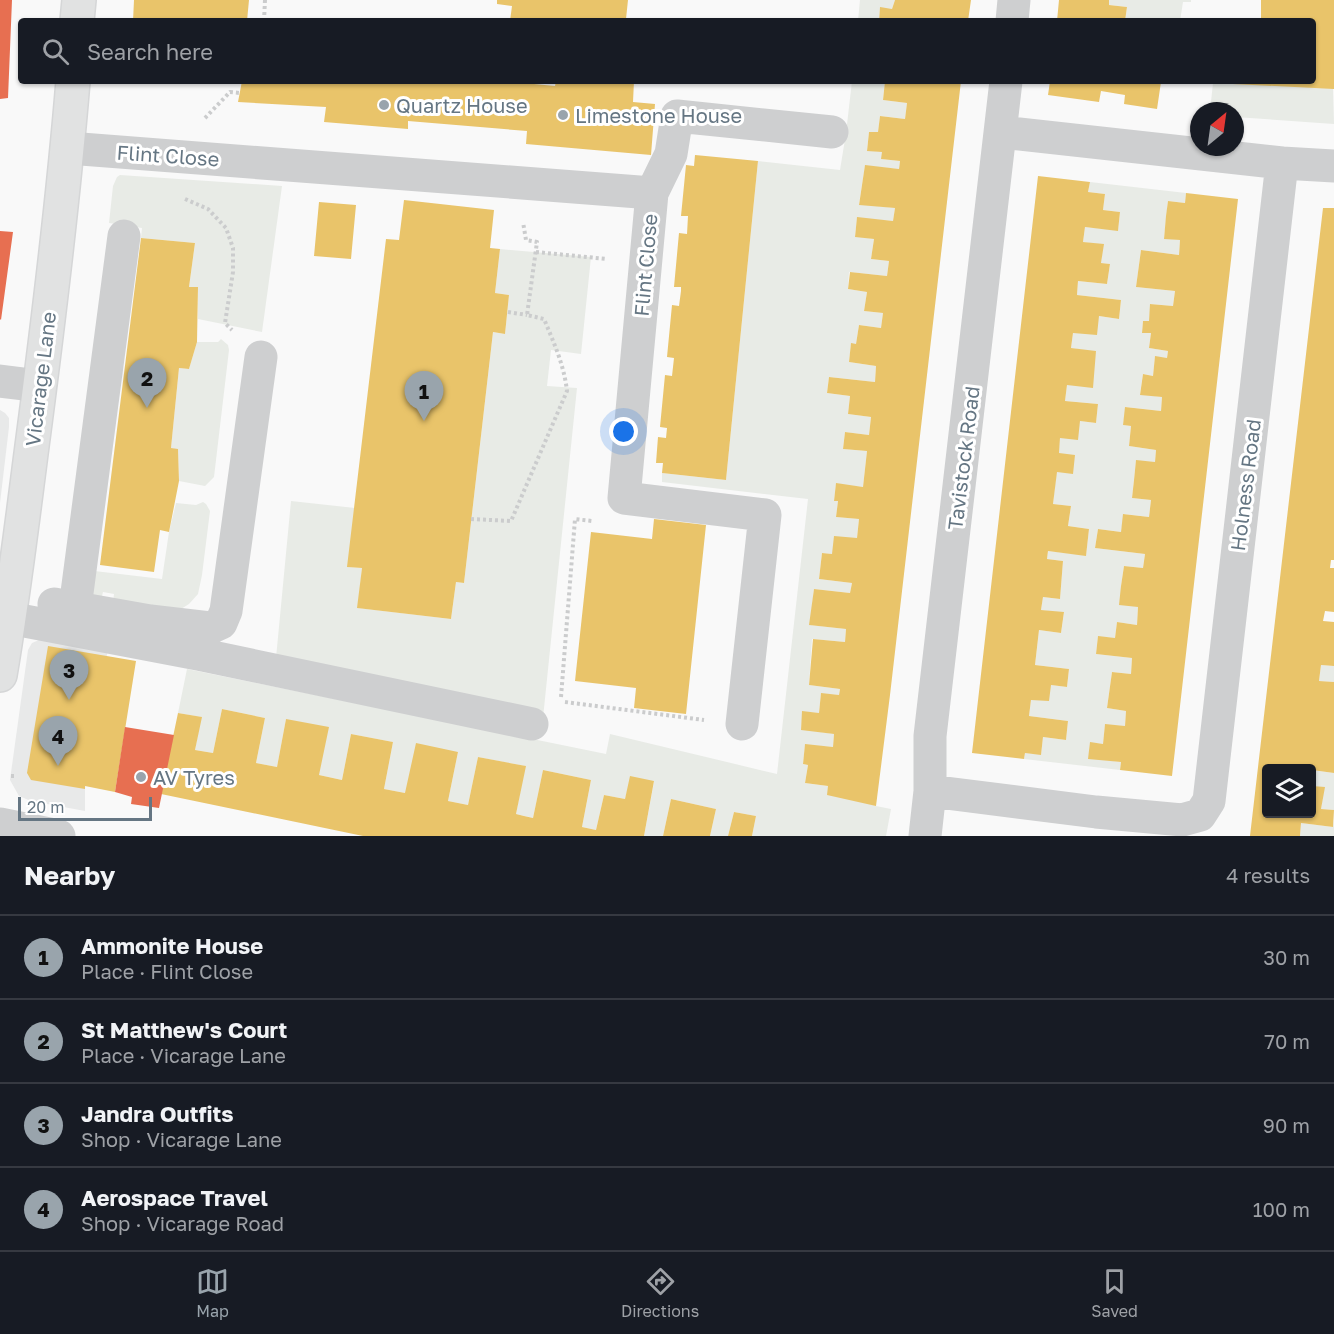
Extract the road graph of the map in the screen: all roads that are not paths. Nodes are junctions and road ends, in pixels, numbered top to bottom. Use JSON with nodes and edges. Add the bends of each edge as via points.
{"nodes":[{"id":1,"x":79,"y":0,"type":"edge"},
{"id":2,"x":1014,"y":0,"type":"edge"},
{"id":3,"x":77,"y":18,"type":"edge"},
{"id":4,"x":1012,"y":18,"type":"edge"},
{"id":5,"x":73,"y":84,"type":"edge"},
{"id":6,"x":1006,"y":84,"type":"edge"},
{"id":7,"x":832,"y":132,"type":"dead end"},
{"id":8,"x":1001,"y":132,"type":"junction"},
{"id":9,"x":68,"y":148,"type":"junction"},
{"id":10,"x":1282,"y":163,"type":"junction"},
{"id":11,"x":1334,"y":166,"type":"edge"},
{"id":12,"x":652,"y":193,"type":"junction"},
{"id":13,"x":124,"y":236,"type":"dead end"},
{"id":14,"x":261,"y":357,"type":"road end"},
{"id":15,"x":0,"y":381,"type":"edge"},
{"id":16,"x":40,"y":386,"type":"junction"},
{"id":17,"x":11,"y":608,"type":"junction"},
{"id":18,"x":75,"y":608,"type":"junction"},
{"id":19,"x":0,"y":675,"type":"edge"},
{"id":20,"x":532,"y":724,"type":"dead end"},
{"id":21,"x":742,"y":724,"type":"road end"},
{"id":22,"x":930,"y":792,"type":"junction"},
{"id":23,"x":0,"y":824,"type":"edge"},
{"id":24,"x":59,"y":836,"type":"edge"},
{"id":25,"x":925,"y":836,"type":"edge"}],
"edges":[{"from":1,"to":3,"type":"main road"},
{"from":2,"to":4,"type":"street"},
{"from":5,"to":9,"type":"main road","name":"Vicarage Lane"},
{"from":6,"to":8,"type":"street","name":"Tavistock Road"},
{"from":7,"to":12,"type":"street","via":[[677,116],[671,154]]},
{"from":8,"to":10,"type":"street"},
{"from":8,"to":22,"type":"street","name":"Tavistock Road","via":[[930,736]]},
{"from":9,"to":12,"type":"street","name":"Flint Close"},
{"from":9,"to":16,"type":"main road","name":"Vicarage Lane"},
{"from":10,"to":11,"type":"street"},
{"from":10,"to":22,"type":"street","name":"Holness Road","via":[[1209,801],[1200,815],[1182,820]]},
{"from":12,"to":21,"type":"street","name":"Flint Close","via":[[624,498],[765,515]]},
{"from":13,"to":18,"type":"street"},
{"from":14,"to":18,"type":"street","via":[[226,611],[221,622],[210,628]]},
{"from":15,"to":16,"type":"street"},
{"from":16,"to":17,"type":"main road","name":"Vicarage Lane"},
{"from":17,"to":18,"type":"street"},
{"from":17,"to":19,"type":"main road","name":"Vicarage Lane"},
{"from":17,"to":20,"type":"street","via":[[198,654]]},
{"from":22,"to":25,"type":"street","name":"Tavistock Road"},
{"from":23,"to":24,"type":"street"}]}
